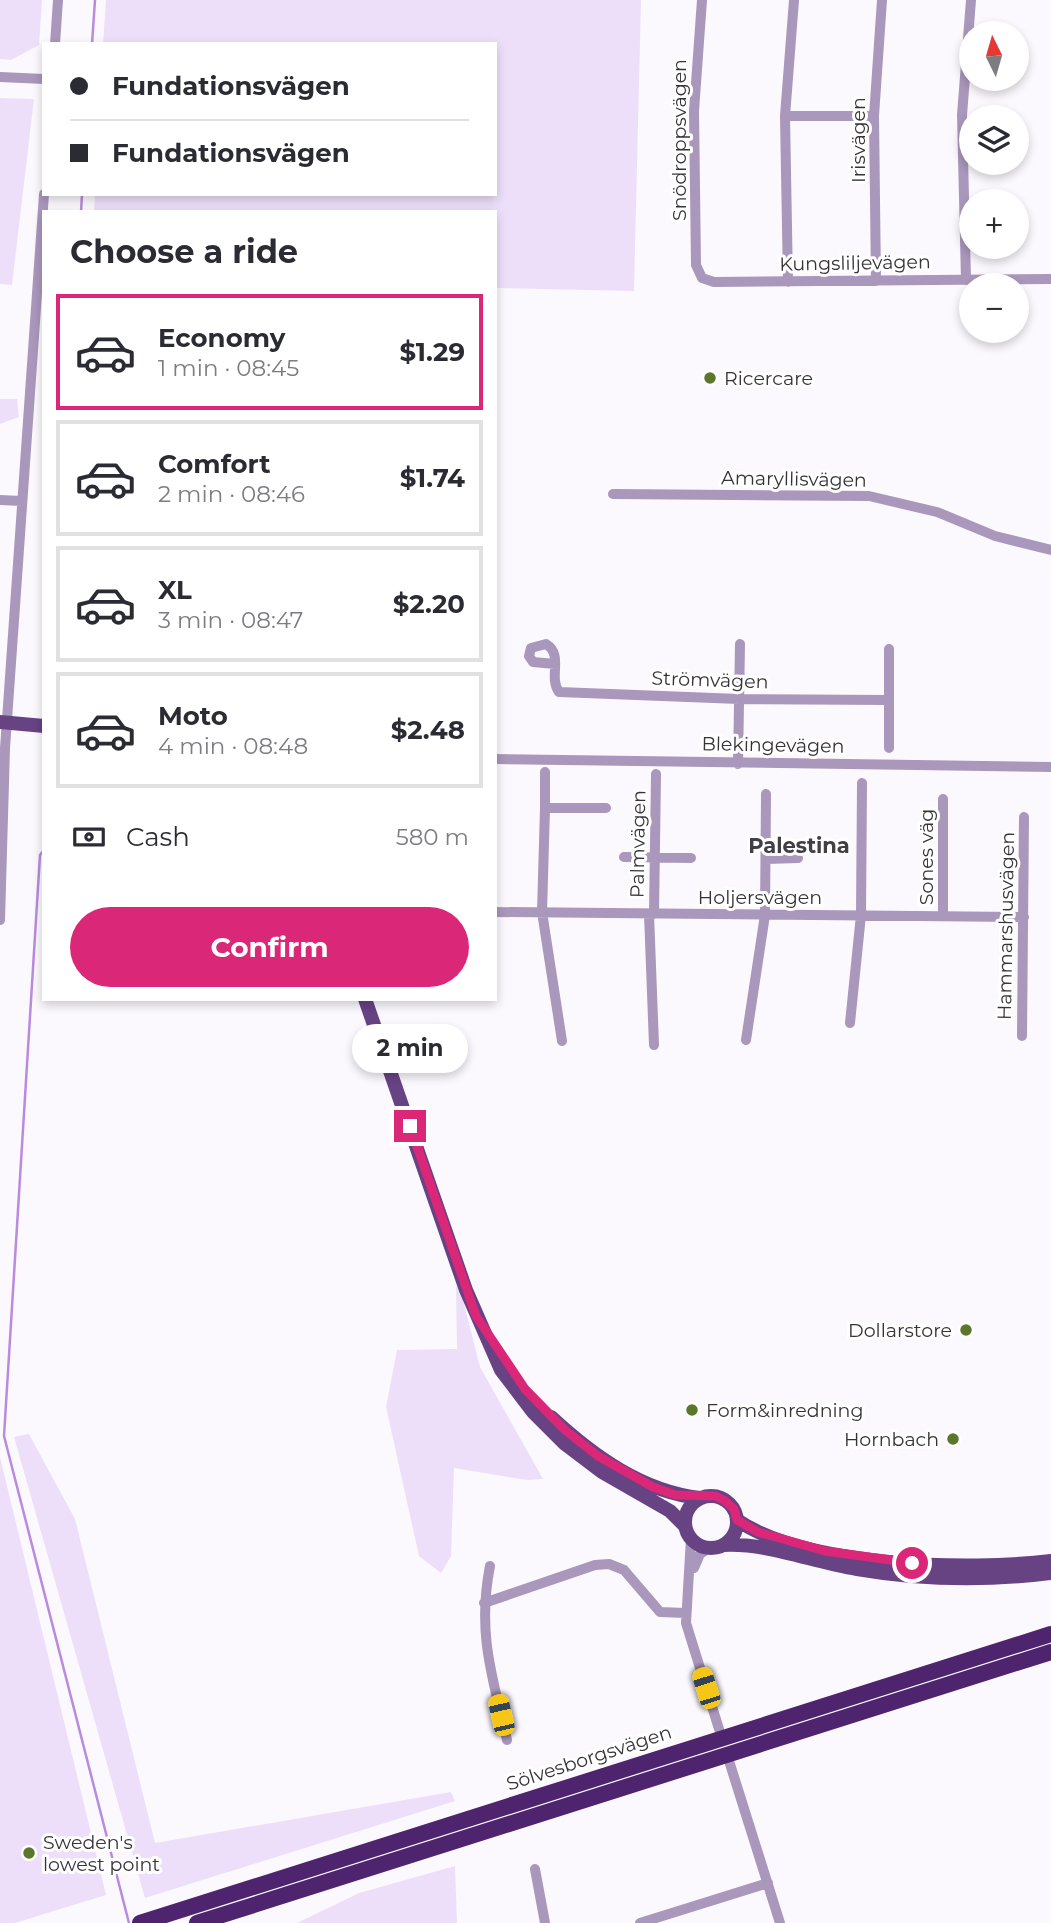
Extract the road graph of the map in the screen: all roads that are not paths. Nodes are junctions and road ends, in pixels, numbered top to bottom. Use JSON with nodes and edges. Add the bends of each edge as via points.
{"nodes":[{"id":1,"x":58,"y":0,"type":"edge"},
{"id":2,"x":702,"y":0,"type":"edge"},
{"id":3,"x":794,"y":0,"type":"edge"},
{"id":4,"x":882,"y":0,"type":"edge"},
{"id":5,"x":971,"y":0,"type":"edge"},
{"id":6,"x":55,"y":42,"type":"edge"},
{"id":7,"x":0,"y":76,"type":"edge"},
{"id":8,"x":42,"y":79,"type":"edge"},
{"id":9,"x":785,"y":116,"type":"junction"},
{"id":10,"x":873,"y":116,"type":"junction"},
{"id":11,"x":42,"y":222,"type":"edge"},
{"id":12,"x":966,"y":273,"type":"edge"},
{"id":13,"x":702,"y":278,"type":"joint"},
{"id":14,"x":1029,"y":279,"type":"edge"},
{"id":15,"x":1051,"y":279,"type":"edge"},
{"id":16,"x":959,"y":280,"type":"edge"},
{"id":17,"x":876,"y":281,"type":"junction"},
{"id":18,"x":788,"y":282,"type":"junction"},
{"id":19,"x":613,"y":494,"type":"dead end"},
{"id":20,"x":0,"y":500,"type":"edge"},
{"id":21,"x":22,"y":501,"type":"junction"},
{"id":22,"x":1051,"y":550,"type":"edge"},
{"id":23,"x":740,"y":644,"type":"dead end"},
{"id":24,"x":889,"y":649,"type":"dead end"},
{"id":25,"x":555,"y":664,"type":"dead end"},
{"id":26,"x":739,"y":699,"type":"junction"},
{"id":27,"x":889,"y":700,"type":"junction"},
{"id":28,"x":3,"y":723,"type":"edge"},
{"id":29,"x":42,"y":726,"type":"edge"},
{"id":30,"x":889,"y":748,"type":"dead end"},
{"id":31,"x":497,"y":752,"type":"edge"},
{"id":32,"x":497,"y":759,"type":"edge"},
{"id":33,"x":1051,"y":760,"type":"edge"},
{"id":34,"x":738,"y":761,"type":"junction"},
{"id":35,"x":1051,"y":767,"type":"edge"},
{"id":36,"x":545,"y":772,"type":"dead end"},
{"id":37,"x":656,"y":774,"type":"dead end"},
{"id":38,"x":862,"y":783,"type":"dead end"},
{"id":39,"x":766,"y":794,"type":"dead end"},
{"id":40,"x":943,"y":799,"type":"dead end"},
{"id":41,"x":545,"y":808,"type":"junction"},
{"id":42,"x":606,"y":808,"type":"dead end"},
{"id":43,"x":1024,"y":817,"type":"dead end"},
{"id":44,"x":624,"y":858,"type":"dead end"},
{"id":45,"x":656,"y":858,"type":"junction"},
{"id":46,"x":691,"y":858,"type":"dead end"},
{"id":47,"x":798,"y":858,"type":"dead end"},
{"id":48,"x":766,"y":859,"type":"junction"},
{"id":49,"x":497,"y":912,"type":"edge"},
{"id":50,"x":542,"y":912,"type":"junction"},
{"id":51,"x":652,"y":914,"type":"junction"},
{"id":52,"x":765,"y":915,"type":"junction"},
{"id":53,"x":861,"y":915,"type":"junction"},
{"id":54,"x":943,"y":916,"type":"junction"},
{"id":55,"x":1024,"y":917,"type":"junction"},
{"id":56,"x":0,"y":920,"type":"edge"},
{"id":57,"x":366,"y":1001,"type":"edge"},
{"id":58,"x":850,"y":1023,"type":"dead end"},
{"id":59,"x":1022,"y":1035,"type":"dead end"},
{"id":60,"x":746,"y":1040,"type":"dead end"},
{"id":61,"x":562,"y":1041,"type":"dead end"},
{"id":62,"x":654,"y":1045,"type":"dead end"},
{"id":63,"x":476,"y":1316,"type":"junction"},
{"id":64,"x":701,"y":1498,"type":"junction"},
{"id":65,"x":737,"y":1520,"type":"junction"},
{"id":66,"x":688,"y":1532,"type":"junction"},
{"id":67,"x":716,"y":1547,"type":"junction"},
{"id":68,"x":1051,"y":1561,"type":"edge"},
{"id":69,"x":490,"y":1566,"type":"dead end"},
{"id":70,"x":1051,"y":1573,"type":"edge"},
{"id":71,"x":688,"y":1580,"type":"junction"},
{"id":72,"x":484,"y":1603,"type":"junction"},
{"id":73,"x":685,"y":1613,"type":"junction"},
{"id":74,"x":1051,"y":1634,"type":"edge"},
{"id":75,"x":1051,"y":1652,"type":"edge"},
{"id":76,"x":719,"y":1729,"type":"dead end"},
{"id":77,"x":507,"y":1740,"type":"dead end"},
{"id":78,"x":730,"y":1764,"type":"dead end"},
{"id":79,"x":536,"y":1869,"type":"dead end"},
{"id":80,"x":768,"y":1884,"type":"junction"},
{"id":81,"x":663,"y":1921,"type":"edge"},
{"id":82,"x":143,"y":1922,"type":"edge"},
{"id":83,"x":197,"y":1923,"type":"edge"},
{"id":84,"x":545,"y":1923,"type":"edge"},
{"id":85,"x":640,"y":1923,"type":"edge"},
{"id":86,"x":780,"y":1923,"type":"edge"}],
"edges":[{"from":1,"to":6,"type":"street"},
{"from":2,"to":13,"type":"street","name":"Snödroppsvägen","via":[[694,111],[696,265]]},
{"from":3,"to":9,"type":"street"},
{"from":4,"to":10,"type":"street","name":"Irisvägen"},
{"from":5,"to":12,"type":"street","via":[[962,115]]},
{"from":7,"to":8,"type":"street"},
{"from":9,"to":10,"type":"street"},
{"from":9,"to":18,"type":"street"},
{"from":10,"to":17,"type":"street","name":"Irisvägen"},
{"from":11,"to":21,"type":"street"},
{"from":13,"to":18,"type":"street","name":"Kungsliljevägen"},
{"from":14,"to":15,"type":"street","name":"Kungsliljevägen"},
{"from":16,"to":17,"type":"street","name":"Kungsliljevägen"},
{"from":17,"to":18,"type":"street","name":"Kungsliljevägen"},
{"from":19,"to":22,"type":"street","name":"Amaryllisvägen","via":[[869,496],[937,512],[1006,539]]},
{"from":20,"to":21,"type":"street"},
{"from":21,"to":28,"type":"street"},
{"from":23,"to":26,"type":"street"},
{"from":24,"to":27,"type":"street"},
{"from":25,"to":26,"type":"street","name":"Strömvägen","via":[[559,692]]},
{"from":26,"to":27,"type":"street","name":"Strömvägen"},
{"from":26,"to":34,"type":"street"},
{"from":27,"to":30,"type":"street"},
{"from":28,"to":29,"type":"main road"},
{"from":28,"to":56,"type":"street"},
{"from":31,"to":34,"type":"street","name":"Blekingevägen"},
{"from":32,"to":34,"type":"street","name":"Blekingevägen"},
{"from":33,"to":34,"type":"street","name":"Blekingevägen"},
{"from":34,"to":35,"type":"street","name":"Blekingevägen"},
{"from":36,"to":41,"type":"street"},
{"from":37,"to":45,"type":"street","name":"Palmvägen"},
{"from":38,"to":53,"type":"street"},
{"from":39,"to":48,"type":"street"},
{"from":40,"to":54,"type":"street","name":"Sones väg"},
{"from":41,"to":42,"type":"street"},
{"from":41,"to":50,"type":"street"},
{"from":43,"to":55,"type":"street","name":"Hammarshusvägen"},
{"from":44,"to":45,"type":"street"},
{"from":45,"to":46,"type":"street"},
{"from":45,"to":51,"type":"street","name":"Palmvägen"},
{"from":47,"to":48,"type":"street"},
{"from":48,"to":52,"type":"street"},
{"from":49,"to":50,"type":"street","name":"Holjersvägen"},
{"from":50,"to":51,"type":"street","name":"Holjersvägen"},
{"from":50,"to":61,"type":"street"},
{"from":51,"to":52,"type":"street","name":"Holjersvägen"},
{"from":51,"to":62,"type":"street","name":"Palmvägen"},
{"from":52,"to":53,"type":"street","name":"Holjersvägen"},
{"from":52,"to":60,"type":"street"},
{"from":53,"to":54,"type":"street","name":"Holjersvägen"},
{"from":53,"to":58,"type":"street"},
{"from":54,"to":55,"type":"street","name":"Holjersvägen"},
{"from":55,"to":59,"type":"street","name":"Hammarshusvägen"},
{"from":57,"to":63,"type":"main road"},
{"from":63,"to":64,"type":"main road","via":[[525,1389],[572,1436],[653,1487]]},
{"from":63,"to":66,"type":"main road","via":[[501,1370],[548,1428],[597,1468],[670,1511]]},
{"from":64,"to":65,"type":"main road","via":[[724,1500]]},
{"from":64,"to":66,"type":"main road","via":[[687,1512]]},
{"from":65,"to":67,"type":"main road","via":[[733,1536]]},
{"from":65,"to":68,"type":"main road","via":[[775,1538],[859,1558],[966,1566]]},
{"from":66,"to":67,"type":"main road"},
{"from":66,"to":71,"type":"street"},
{"from":67,"to":70,"type":"main road","via":[[763,1547],[823,1563],[895,1574],[964,1578]]},
{"from":67,"to":71,"type":"street","via":[[700,1554]]},
{"from":69,"to":72,"type":"street"},
{"from":71,"to":73,"type":"street"},
{"from":72,"to":73,"type":"street","via":[[602,1563],[624,1570],[660,1612]]},
{"from":72,"to":77,"type":"street","via":[[484,1635]]},
{"from":73,"to":76,"type":"street"},
{"from":74,"to":82,"type":"highway","name":"Sölvesborgsvägen"},
{"from":75,"to":83,"type":"highway","name":"Sölvesborgsvägen"},
{"from":78,"to":80,"type":"street"},
{"from":79,"to":84,"type":"street"},
{"from":80,"to":81,"type":"street"},
{"from":80,"to":86,"type":"street"},
{"from":81,"to":85,"type":"street"}]}
